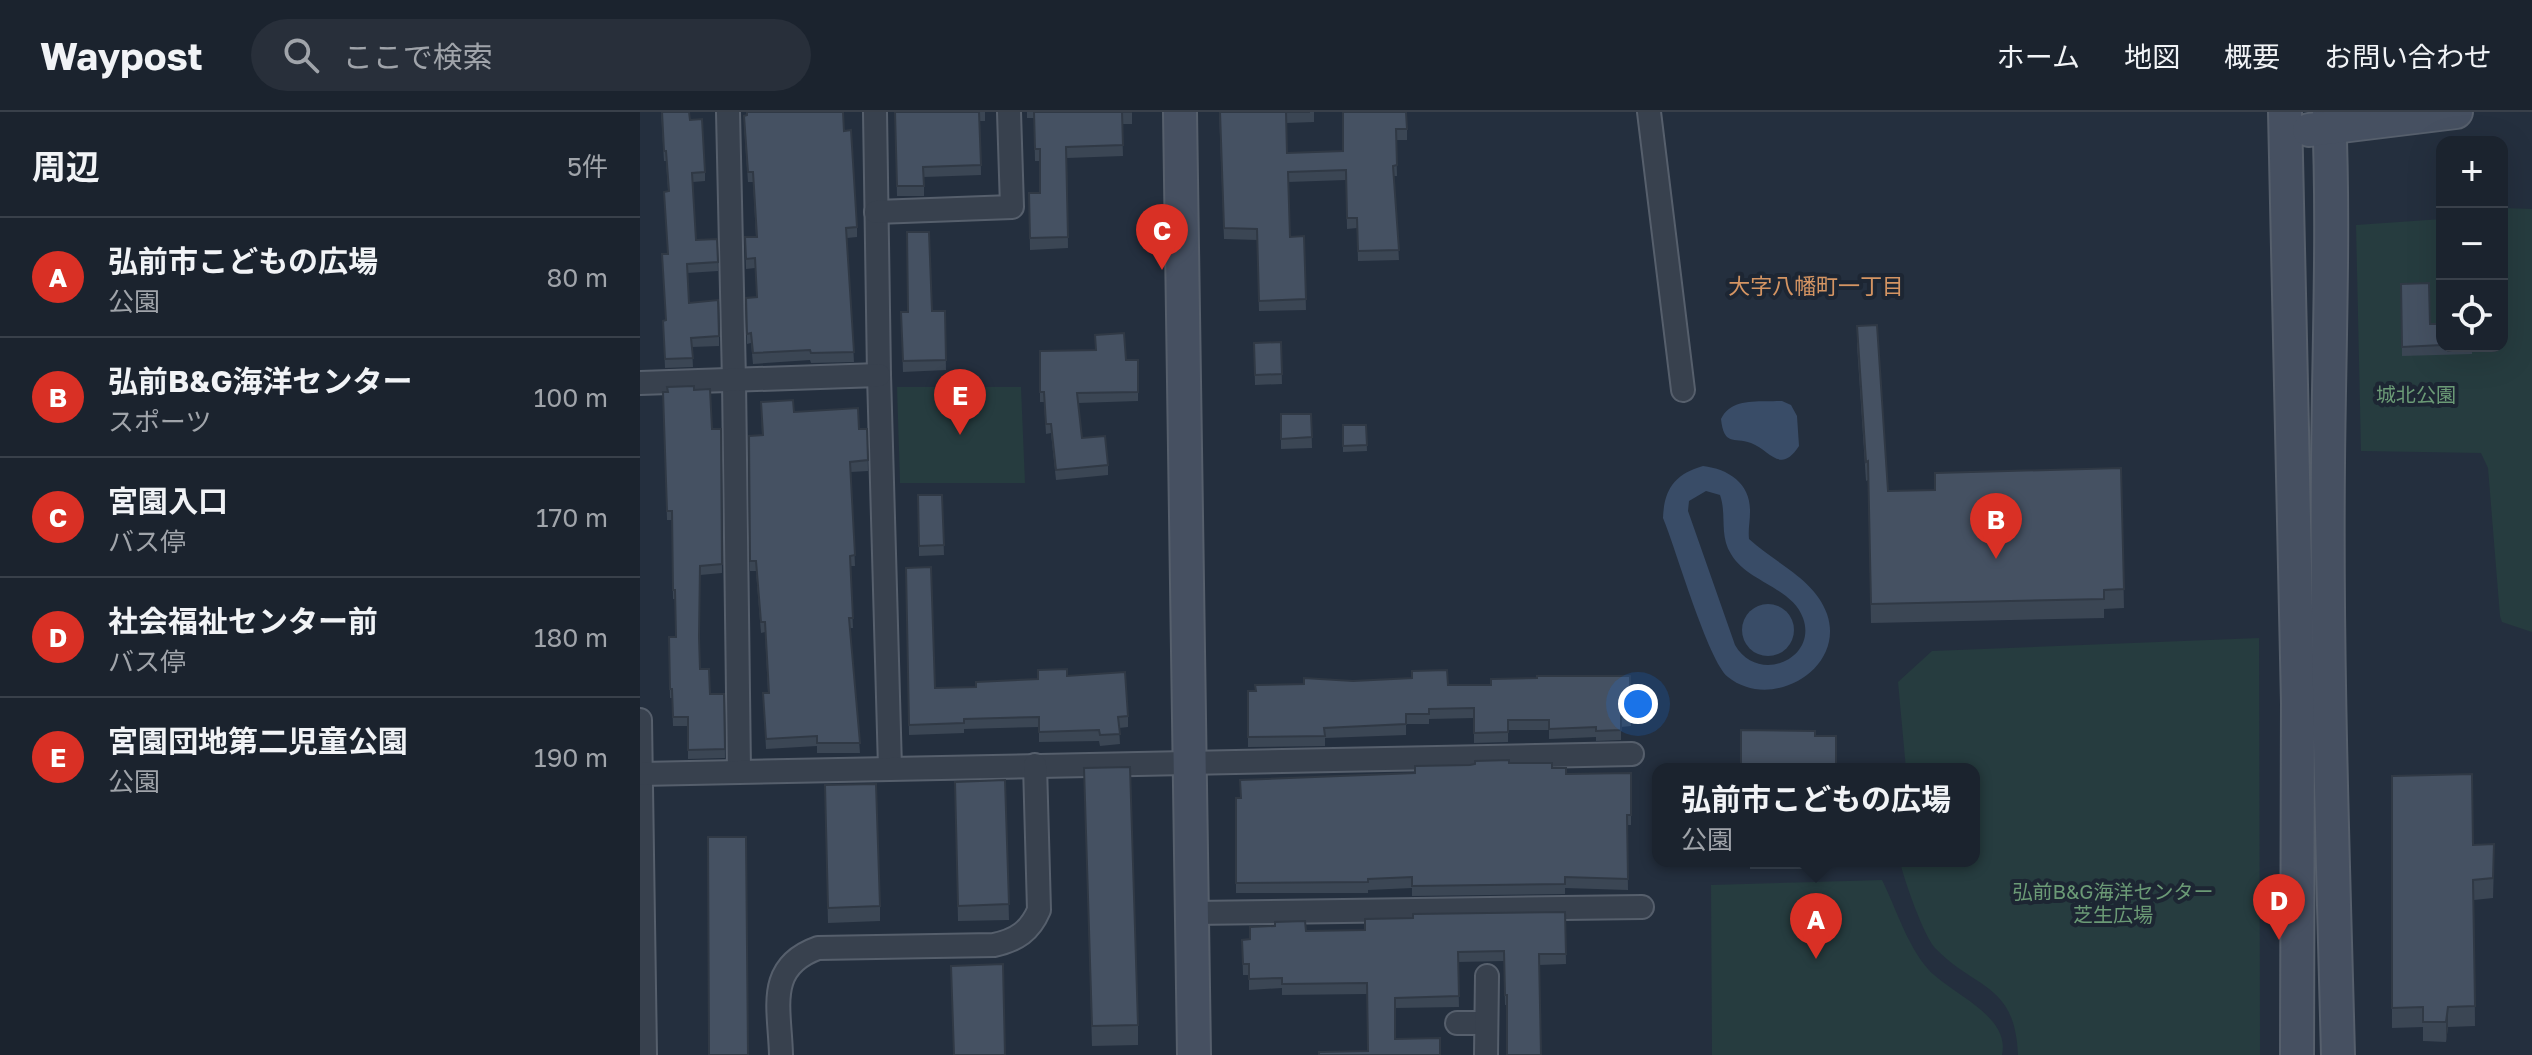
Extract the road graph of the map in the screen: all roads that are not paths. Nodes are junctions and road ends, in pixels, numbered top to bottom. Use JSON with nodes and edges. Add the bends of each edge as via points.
{"nodes":[{"id":1,"x":728,"y":112,"type":"edge"},
{"id":2,"x":875,"y":112,"type":"edge"},
{"id":3,"x":1009,"y":112,"type":"edge"},
{"id":4,"x":1180,"y":112,"type":"edge"},
{"id":5,"x":1649,"y":112,"type":"edge"},
{"id":6,"x":2456,"y":112,"type":"edge"},
{"id":7,"x":2329,"y":120,"type":"edge"},
{"id":8,"x":2285,"y":122,"type":"edge"},
{"id":9,"x":876,"y":212,"type":"junction"},
{"id":10,"x":879,"y":375,"type":"junction"},
{"id":11,"x":734,"y":381,"type":"junction"},
{"id":12,"x":640,"y":383,"type":"edge"},
{"id":13,"x":1683,"y":390,"type":"dead end"},
{"id":14,"x":640,"y":720,"type":"edge"},
{"id":15,"x":1632,"y":754,"type":"dead end"},
{"id":16,"x":1190,"y":761,"type":"junction"},
{"id":17,"x":1035,"y":765,"type":"junction"},
{"id":18,"x":890,"y":768,"type":"junction"},
{"id":19,"x":739,"y":771,"type":"junction"},
{"id":20,"x":640,"y":774,"type":"edge"},
{"id":21,"x":1642,"y":907,"type":"dead end"},
{"id":22,"x":1192,"y":913,"type":"junction"},
{"id":23,"x":1487,"y":976,"type":"dead end"},
{"id":24,"x":1457,"y":1023,"type":"dead end"},
{"id":25,"x":1486,"y":1023,"type":"junction"},
{"id":26,"x":645,"y":1055,"type":"edge"},
{"id":27,"x":781,"y":1055,"type":"edge"},
{"id":28,"x":1194,"y":1055,"type":"edge"},
{"id":29,"x":1486,"y":1055,"type":"edge"},
{"id":30,"x":2297,"y":1055,"type":"edge"},
{"id":31,"x":2338,"y":1055,"type":"edge"}],
"edges":[{"from":1,"to":11,"type":"street"},
{"from":2,"to":9,"type":"street"},
{"from":3,"to":9,"type":"street","via":[[1012,207]]},
{"from":4,"to":16,"type":"street"},
{"from":5,"to":13,"type":"street"},
{"from":6,"to":7,"type":"street"},
{"from":7,"to":8,"type":"street"},
{"from":7,"to":31,"type":"street","via":[[2329,590]]},
{"from":8,"to":30,"type":"street","via":[[2298,703]]},
{"from":9,"to":10,"type":"street"},
{"from":10,"to":11,"type":"street"},
{"from":10,"to":18,"type":"street"},
{"from":11,"to":12,"type":"street"},
{"from":11,"to":19,"type":"street"},
{"from":14,"to":20,"type":"street"},
{"from":15,"to":16,"type":"street"},
{"from":16,"to":17,"type":"street"},
{"from":16,"to":22,"type":"street"},
{"from":17,"to":18,"type":"street"},
{"from":17,"to":27,"type":"street","via":[[1039,910],[1033,925],[994,945],[806,952],[784,971],[780,985]]},
{"from":18,"to":19,"type":"street"},
{"from":19,"to":20,"type":"street"},
{"from":20,"to":26,"type":"street"},
{"from":21,"to":22,"type":"street"},
{"from":22,"to":28,"type":"street"},
{"from":23,"to":25,"type":"street"},
{"from":24,"to":25,"type":"street"},
{"from":25,"to":29,"type":"street"}]}
